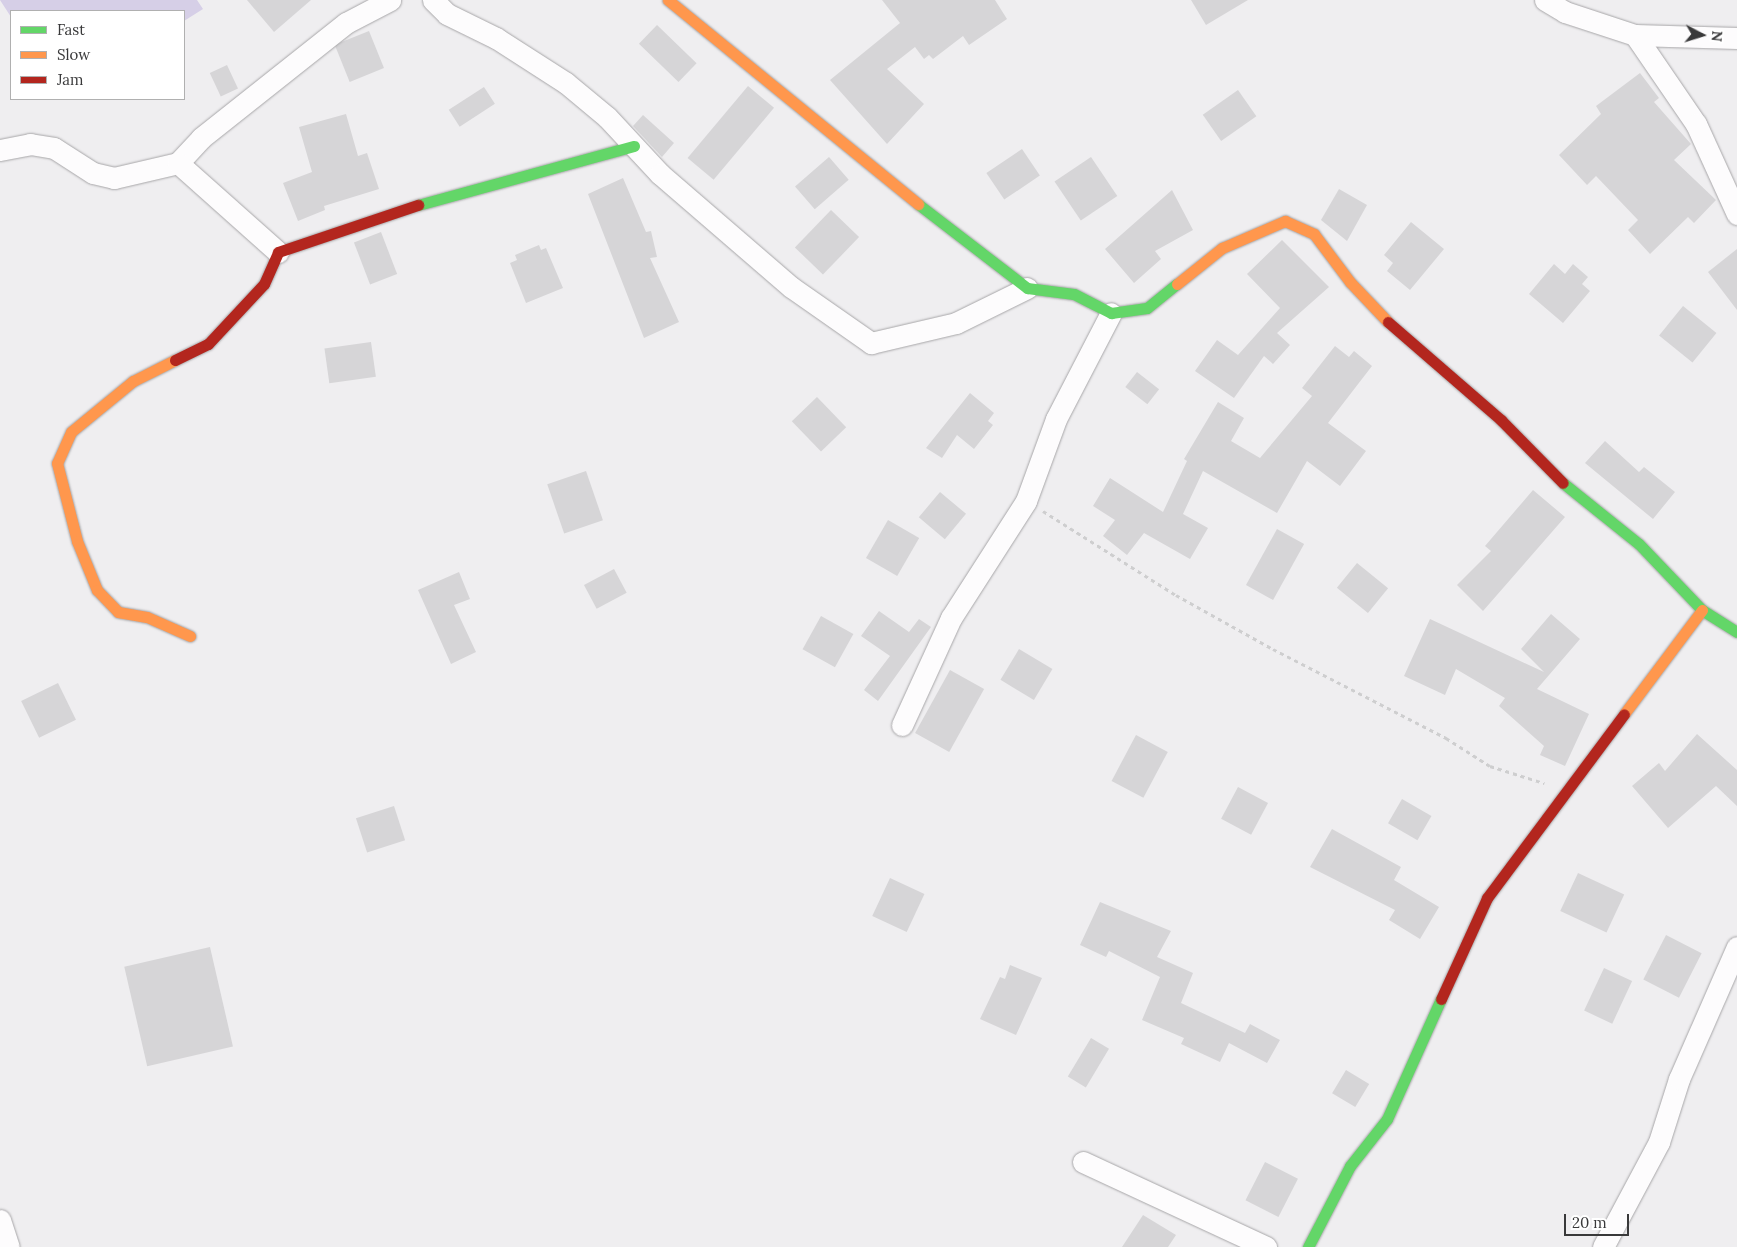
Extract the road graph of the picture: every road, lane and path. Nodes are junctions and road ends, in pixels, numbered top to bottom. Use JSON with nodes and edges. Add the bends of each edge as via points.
{"nodes":[{"id":1,"x":390,"y":0,"type":"edge"},
{"id":2,"x":433,"y":0,"type":"edge"},
{"id":3,"x":668,"y":0,"type":"edge"},
{"id":4,"x":1545,"y":0,"type":"edge"},
{"id":5,"x":1635,"y":35,"type":"junction"},
{"id":6,"x":1737,"y":38,"type":"edge"},
{"id":7,"x":634,"y":146,"type":"junction"},
{"id":8,"x":0,"y":150,"type":"edge"},
{"id":9,"x":178,"y":163,"type":"junction"},
{"id":10,"x":1737,"y":214,"type":"edge"},
{"id":11,"x":278,"y":252,"type":"junction"},
{"id":12,"x":1027,"y":288,"type":"junction"},
{"id":13,"x":1111,"y":313,"type":"junction"},
{"id":14,"x":1026,"y":501,"type":"junction"},
{"id":15,"x":1702,"y":610,"type":"junction"},
{"id":16,"x":1737,"y":632,"type":"edge"},
{"id":17,"x":190,"y":636,"type":"dead end"},
{"id":18,"x":902,"y":726,"type":"dead end"},
{"id":19,"x":1566,"y":790,"type":"junction"},
{"id":20,"x":1737,"y":947,"type":"edge"},
{"id":21,"x":1083,"y":1162,"type":"dead end"},
{"id":22,"x":0,"y":1220,"type":"edge"},
{"id":23,"x":9,"y":1247,"type":"edge"},
{"id":24,"x":1266,"y":1247,"type":"edge"},
{"id":25,"x":1308,"y":1247,"type":"edge"},
{"id":26,"x":1603,"y":1247,"type":"edge"}],
"edges":[{"from":1,"to":9,"type":"street","via":[[346,23],[201,138]]},
{"from":2,"to":7,"type":"street","via":[[447,14],[496,38],[566,83]]},
{"from":3,"to":12,"type":"street","via":[[1000,271]]},
{"from":4,"to":5,"type":"street","via":[[1565,12]]},
{"from":5,"to":6,"type":"street"},
{"from":5,"to":10,"type":"street","via":[[1696,124]]},
{"from":7,"to":11,"type":"street","via":[[381,215]]},
{"from":7,"to":12,"type":"street","via":[[660,174],[791,288],[871,343],[956,323]]},
{"from":8,"to":9,"type":"street","via":[[30,144],[54,148],[93,173],[114,178]]},
{"from":9,"to":11,"type":"street"},
{"from":11,"to":17,"type":"street","via":[[264,284],[208,344],[133,381],[71,432],[57,463],[77,542],[97,590],[118,612],[147,617]]},
{"from":12,"to":13,"type":"street","via":[[1074,294]]},
{"from":13,"to":14,"type":"street","via":[[1056,419]]},
{"from":13,"to":15,"type":"street","via":[[1147,308],[1222,248],[1284,221],[1314,234],[1350,282],[1403,337],[1501,420],[1562,482],[1639,544]]},
{"from":14,"to":18,"type":"street","via":[[951,618]]},
{"from":14,"to":19,"type":"path","via":[[1176,595],[1446,738],[1490,766]]},
{"from":15,"to":16,"type":"street"},
{"from":15,"to":19,"type":"street"},
{"from":19,"to":25,"type":"street","via":[[1487,898],[1387,1119],[1350,1166]]},
{"from":20,"to":26,"type":"street","via":[[1679,1078],[1659,1142]]},
{"from":21,"to":24,"type":"street"},
{"from":22,"to":23,"type":"street"}]}
